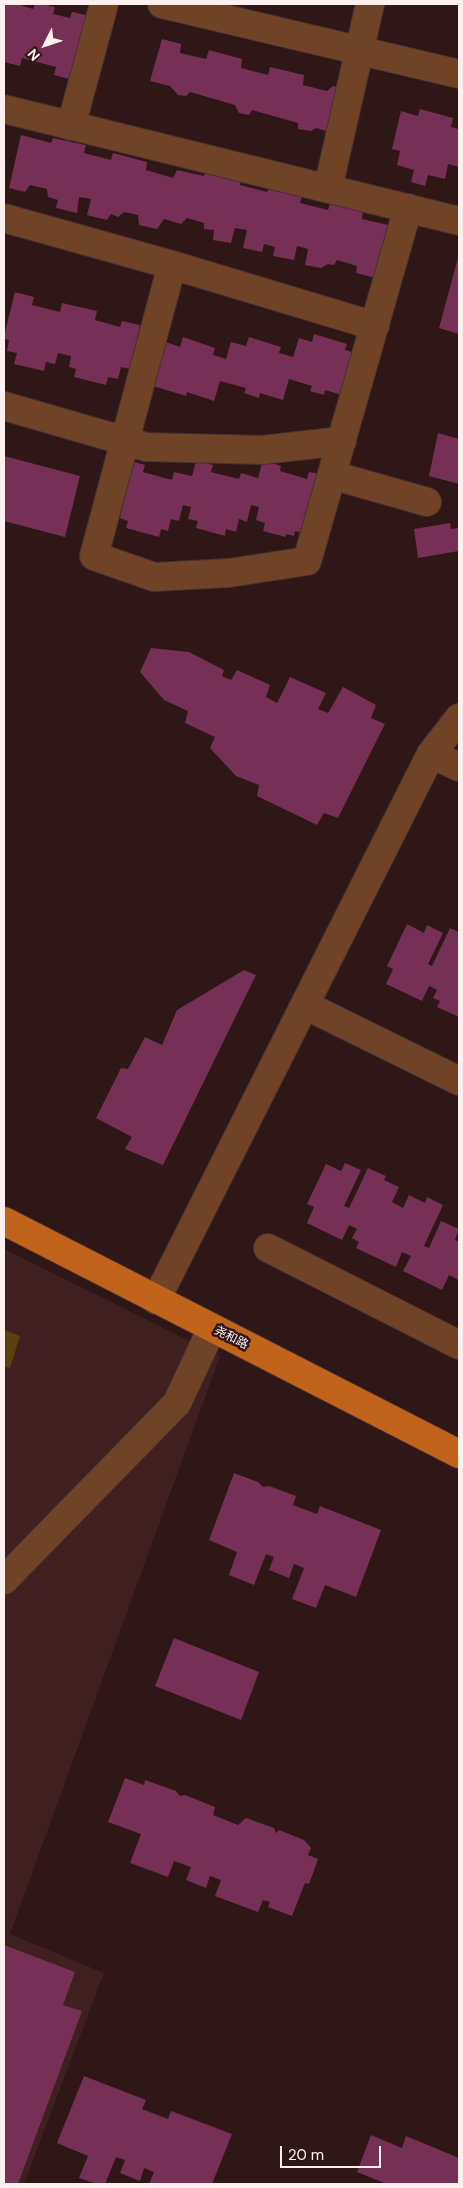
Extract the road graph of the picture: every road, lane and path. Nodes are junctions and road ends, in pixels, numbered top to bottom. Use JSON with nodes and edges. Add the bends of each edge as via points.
{"nodes":[{"id":1,"x":104,"y":4,"type":"edge"},
{"id":2,"x":162,"y":4,"type":"edge"},
{"id":3,"x":370,"y":4,"type":"edge"},
{"id":4,"x":360,"y":51,"type":"junction"},
{"id":5,"x":459,"y":74,"type":"edge"},
{"id":6,"x":4,"y":109,"type":"edge"},
{"id":7,"x":71,"y":126,"type":"junction"},
{"id":8,"x":328,"y":188,"type":"junction"},
{"id":9,"x":408,"y":208,"type":"junction"},
{"id":10,"x":4,"y":218,"type":"edge"},
{"id":11,"x":459,"y":220,"type":"edge"},
{"id":12,"x":172,"y":265,"type":"junction"},
{"id":13,"x":374,"y":326,"type":"junction"},
{"id":14,"x":4,"y":406,"type":"edge"},
{"id":15,"x":125,"y":441,"type":"junction"},
{"id":16,"x":342,"y":441,"type":"junction"},
{"id":17,"x":332,"y":475,"type":"junction"},
{"id":18,"x":427,"y":502,"type":"dead end"},
{"id":19,"x":459,"y":718,"type":"edge"},
{"id":20,"x":431,"y":754,"type":"junction"},
{"id":21,"x":459,"y":767,"type":"edge"},
{"id":22,"x":305,"y":1005,"type":"junction"},
{"id":23,"x":459,"y":1081,"type":"edge"},
{"id":24,"x":4,"y":1221,"type":"edge"},
{"id":25,"x":268,"y":1248,"type":"dead end"},
{"id":26,"x":156,"y":1300,"type":"junction"},
{"id":27,"x":212,"y":1328,"type":"junction"},
{"id":28,"x":459,"y":1345,"type":"edge"},
{"id":29,"x":459,"y":1454,"type":"edge"},
{"id":30,"x":4,"y":1580,"type":"edge"}],
"edges":[{"from":1,"to":7,"type":"lane"},
{"from":2,"to":4,"type":"lane"},
{"from":3,"to":4,"type":"lane"},
{"from":4,"to":5,"type":"lane"},
{"from":4,"to":8,"type":"lane"},
{"from":6,"to":7,"type":"lane"},
{"from":7,"to":8,"type":"lane"},
{"from":8,"to":9,"type":"lane"},
{"from":9,"to":11,"type":"lane"},
{"from":9,"to":13,"type":"lane"},
{"from":10,"to":12,"type":"lane"},
{"from":12,"to":13,"type":"lane"},
{"from":12,"to":15,"type":"lane"},
{"from":13,"to":16,"type":"lane"},
{"from":14,"to":15,"type":"lane"},
{"from":15,"to":16,"type":"lane","via":[[146,447],[262,450]]},
{"from":15,"to":17,"type":"lane","via":[[94,556],[154,577],[229,573],[307,561]]},
{"from":16,"to":17,"type":"lane"},
{"from":17,"to":18,"type":"lane"},
{"from":19,"to":20,"type":"lane"},
{"from":20,"to":21,"type":"lane"},
{"from":20,"to":22,"type":"lane"},
{"from":22,"to":23,"type":"lane"},
{"from":22,"to":26,"type":"lane"},
{"from":24,"to":26,"type":"main road","name":"尧和路"},
{"from":25,"to":28,"type":"lane"},
{"from":26,"to":27,"type":"main road","name":"尧和路"},
{"from":27,"to":29,"type":"main road","name":"尧和路"},
{"from":27,"to":30,"type":"lane","via":[[177,1404]]}]}
